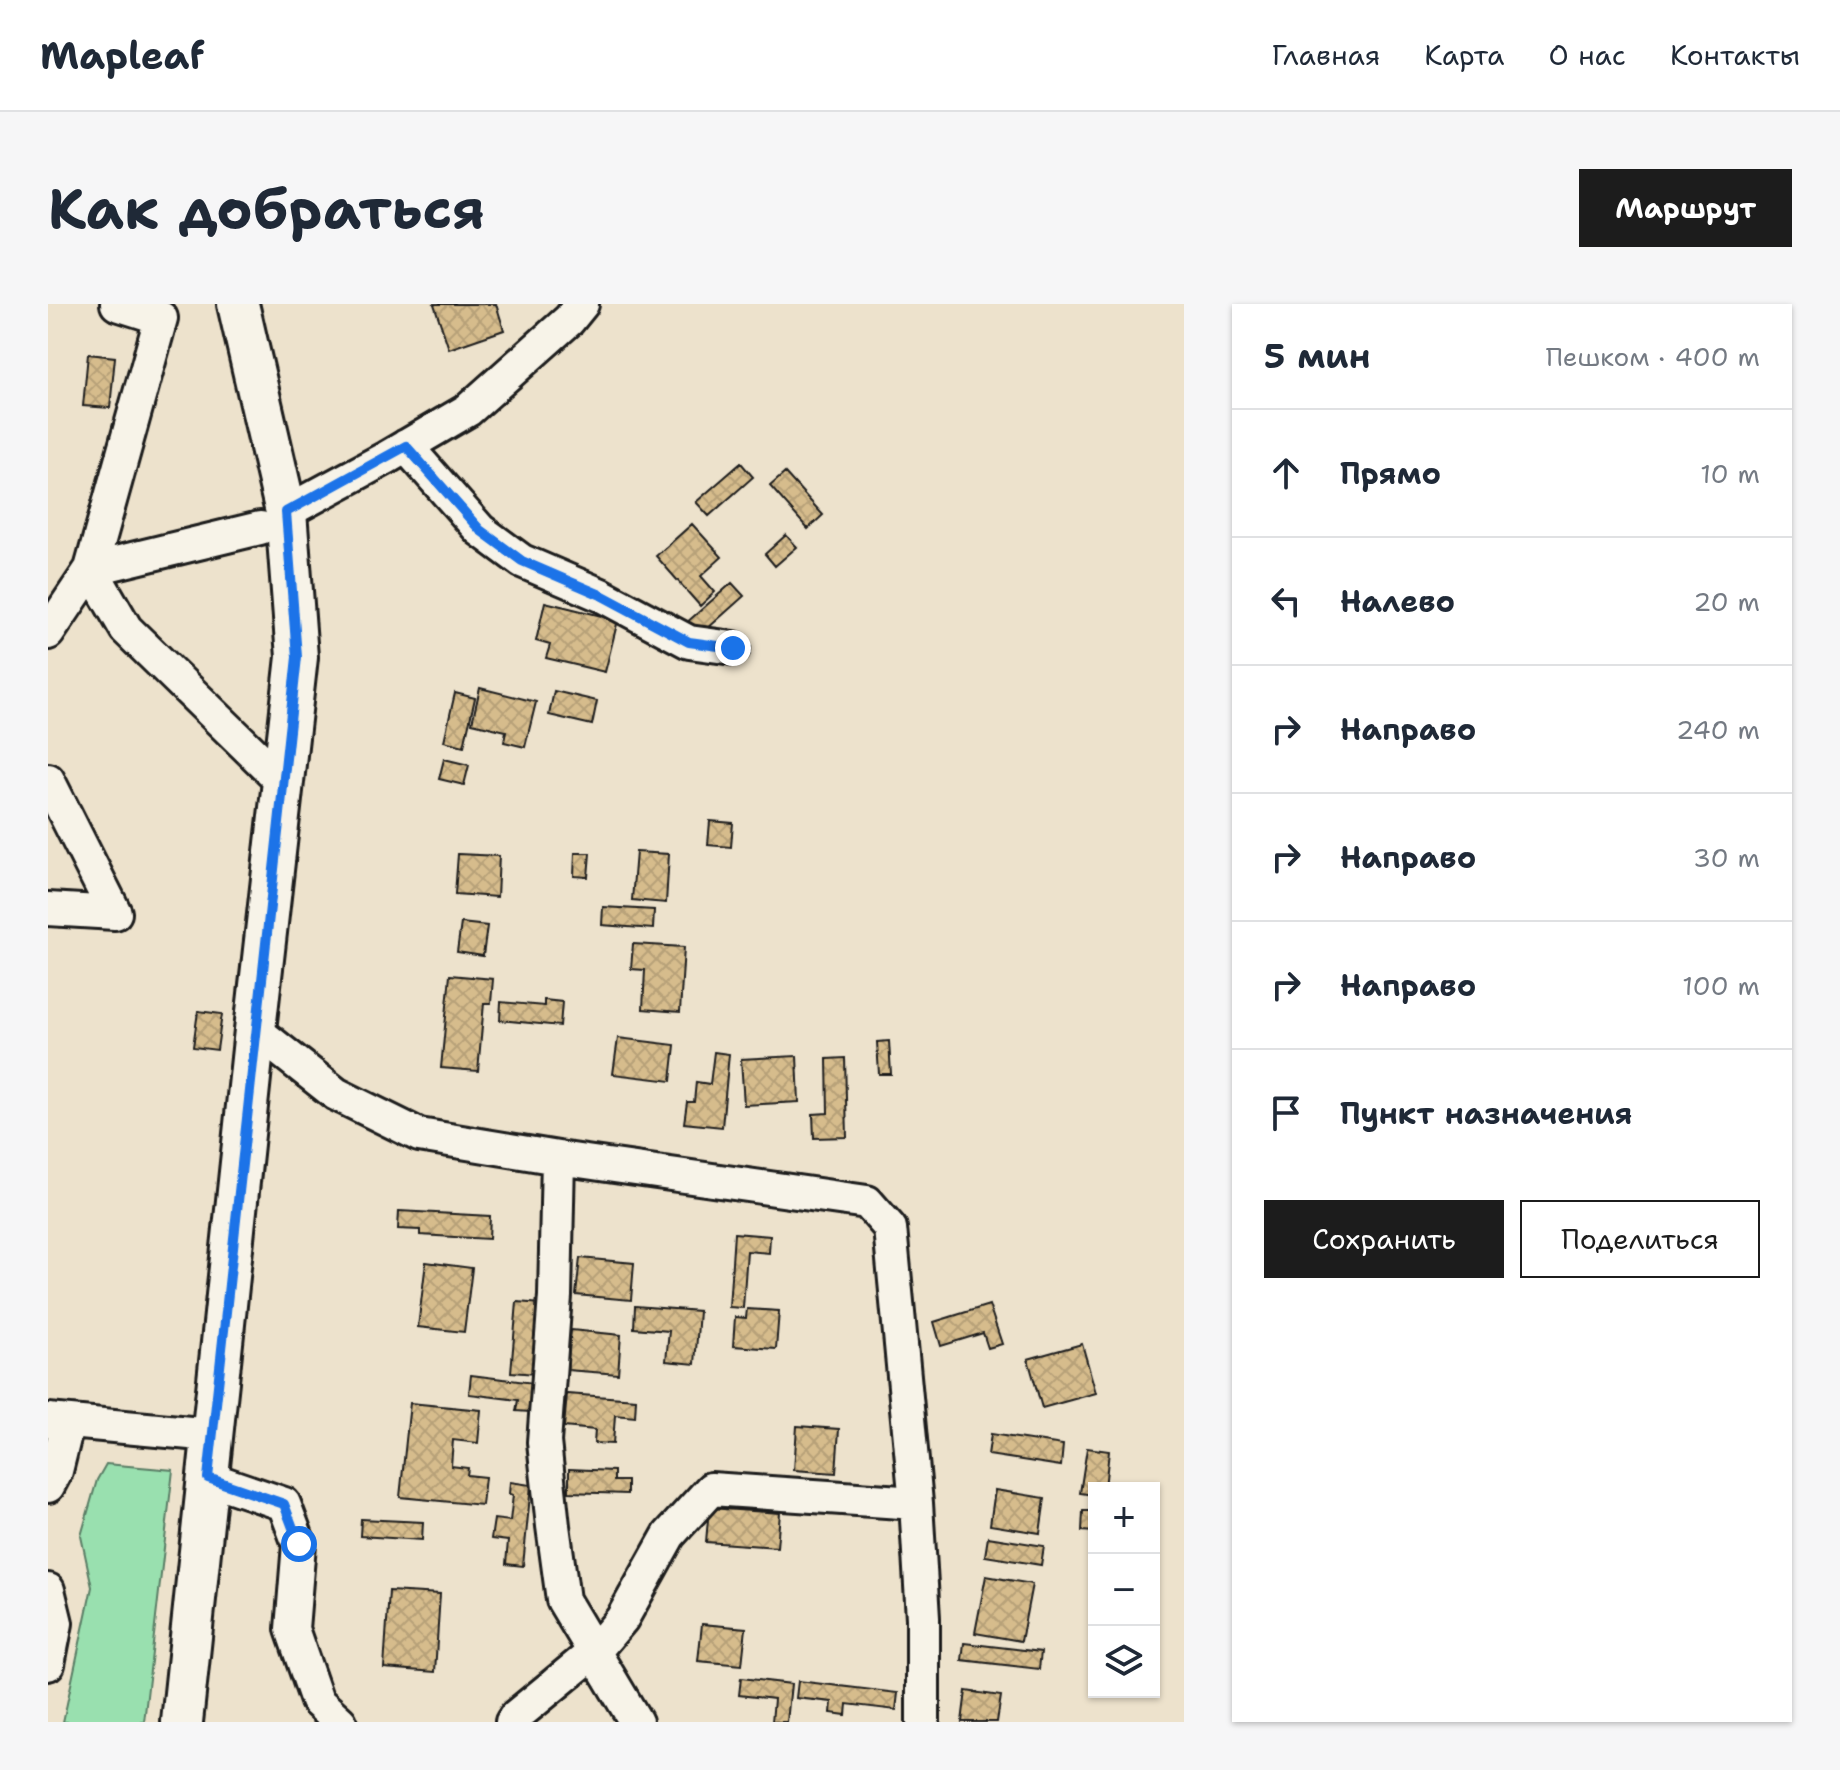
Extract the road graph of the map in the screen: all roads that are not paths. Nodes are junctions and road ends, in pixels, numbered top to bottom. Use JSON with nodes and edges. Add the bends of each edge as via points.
{"nodes":[{"id":1,"x":117,"y":304,"type":"edge"},
{"id":2,"x":238,"y":304,"type":"edge"},
{"id":3,"x":582,"y":304,"type":"edge"},
{"id":4,"x":406,"y":446,"type":"junction"},
{"id":5,"x":273,"y":520,"type":"junction"},
{"id":6,"x":91,"y":569,"type":"junction"},
{"id":7,"x":48,"y":633,"type":"edge"},
{"id":8,"x":733,"y":648,"type":"dead end"},
{"id":9,"x":48,"y":780,"type":"edge"},
{"id":10,"x":283,"y":782,"type":"junction"},
{"id":11,"x":48,"y":909,"type":"edge"},
{"id":12,"x":255,"y":1030,"type":"junction"},
{"id":13,"x":558,"y":1158,"type":"junction"},
{"id":14,"x":58,"y":1421,"type":"edge"},
{"id":15,"x":212,"y":1435,"type":"junction"},
{"id":16,"x":208,"y":1478,"type":"junction"},
{"id":17,"x":48,"y":1486,"type":"edge"},
{"id":18,"x":916,"y":1503,"type":"junction"},
{"id":19,"x":48,"y":1590,"type":"edge"},
{"id":20,"x":594,"y":1652,"type":"junction"},
{"id":21,"x":48,"y":1664,"type":"edge"},
{"id":22,"x":182,"y":1722,"type":"edge"},
{"id":23,"x":340,"y":1722,"type":"edge"},
{"id":24,"x":512,"y":1722,"type":"edge"},
{"id":25,"x":636,"y":1722,"type":"edge"},
{"id":26,"x":923,"y":1722,"type":"edge"}],
"edges":[{"from":1,"to":6,"type":"street","via":[[161,318]]},
{"from":2,"to":5,"type":"main road"},
{"from":3,"to":4,"type":"street","via":[[468,410]]},
{"from":4,"to":5,"type":"street"},
{"from":4,"to":8,"type":"street","via":[[480,530],[522,561],[689,642]]},
{"from":5,"to":6,"type":"street"},
{"from":5,"to":10,"type":"main road","via":[[297,657]]},
{"from":6,"to":7,"type":"street"},
{"from":6,"to":10,"type":"street","via":[[126,629]]},
{"from":9,"to":11,"type":"street","via":[[115,913]]},
{"from":10,"to":12,"type":"main road"},
{"from":12,"to":13,"type":"street","via":[[336,1094],[419,1135]]},
{"from":12,"to":15,"type":"main road"},
{"from":13,"to":18,"type":"street","via":[[867,1202],[890,1228]]},
{"from":13,"to":20,"type":"street","via":[[544,1442],[563,1600]]},
{"from":14,"to":15,"type":"street"},
{"from":14,"to":17,"type":"street","via":[[56,1471]]},
{"from":15,"to":16,"type":"main road"},
{"from":16,"to":22,"type":"main road"},
{"from":16,"to":23,"type":"street","via":[[284,1504],[299,1544],[292,1629],[317,1701]]},
{"from":18,"to":20,"type":"street","via":[[711,1489],[669,1535],[622,1619]]},
{"from":18,"to":26,"type":"street"},
{"from":19,"to":21,"type":"street","via":[[56,1623]]},
{"from":20,"to":24,"type":"street"},
{"from":20,"to":25,"type":"street"}]}
